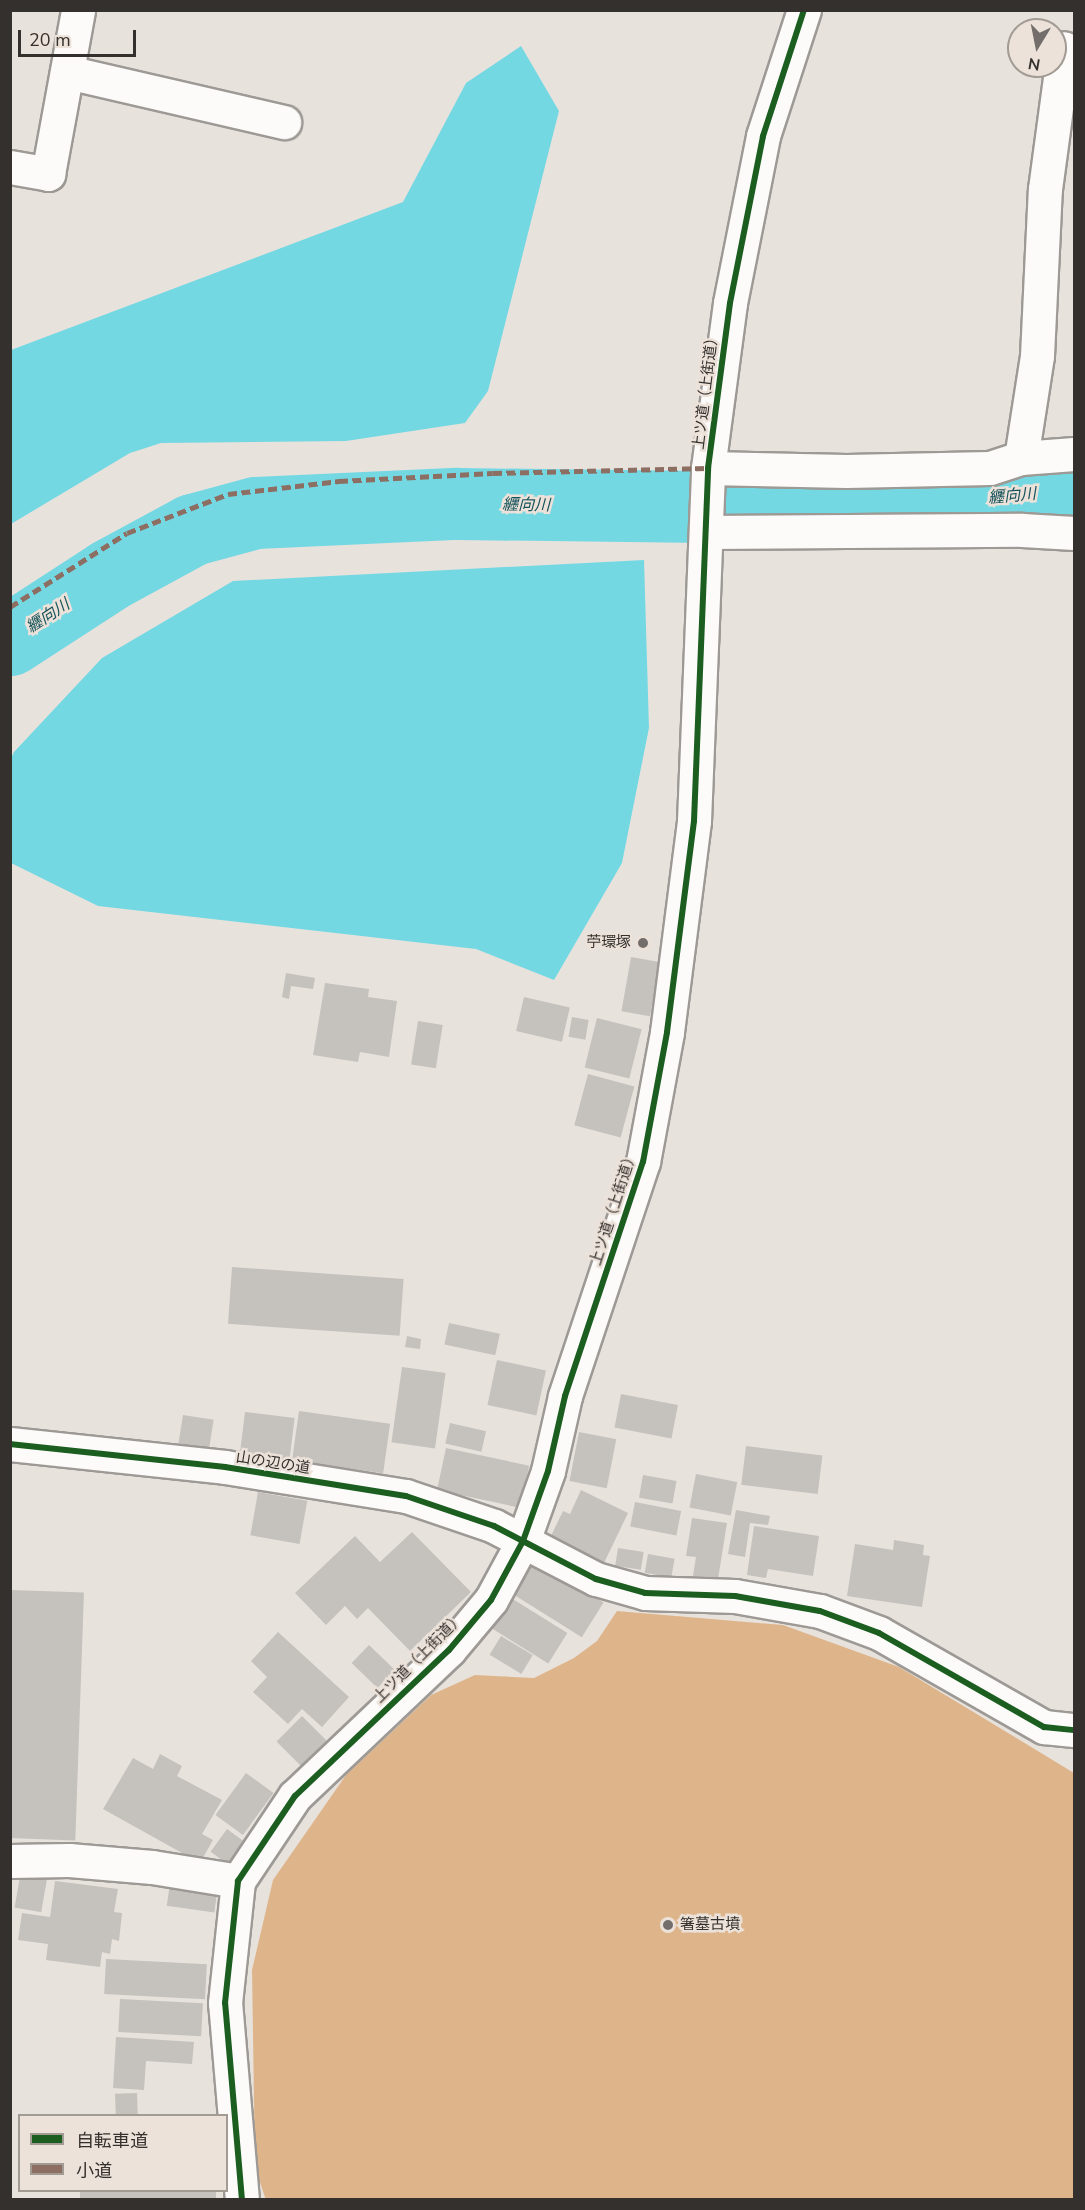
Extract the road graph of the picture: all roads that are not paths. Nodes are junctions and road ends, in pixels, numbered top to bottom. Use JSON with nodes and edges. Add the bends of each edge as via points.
{"nodes":[{"id":1,"x":78,"y":10,"type":"edge"},
{"id":2,"x":804,"y":10,"type":"edge"},
{"id":3,"x":67,"y":72,"type":"junction"},
{"id":4,"x":1060,"y":78,"type":"edge"},
{"id":5,"x":284,"y":122,"type":"dead end"},
{"id":6,"x":10,"y":167,"type":"edge"},
{"id":7,"x":1074,"y":454,"type":"edge"},
{"id":8,"x":1022,"y":458,"type":"junction"},
{"id":9,"x":709,"y":473,"type":"junction"},
{"id":10,"x":708,"y":528,"type":"junction"},
{"id":11,"x":1074,"y":533,"type":"edge"},
{"id":12,"x":10,"y":1444,"type":"edge"},
{"id":13,"x":523,"y":1541,"type":"junction"},
{"id":14,"x":1074,"y":1730,"type":"edge"},
{"id":15,"x":10,"y":1861,"type":"edge"},
{"id":16,"x":238,"y":1881,"type":"junction"},
{"id":17,"x":242,"y":2199,"type":"edge"}],
"edges":[{"from":1,"to":3,"type":"street"},
{"from":2,"to":9,"type":"street","name":"上ツ道（上街道）","via":[[763,136],[729,303]]},
{"from":3,"to":5,"type":"street"},
{"from":3,"to":6,"type":"street","via":[[48,174]]},
{"from":4,"to":8,"type":"street","via":[[1045,189],[1037,356]]},
{"from":7,"to":8,"type":"street"},
{"from":8,"to":9,"type":"street","via":[[990,468]]},
{"from":9,"to":10,"type":"street","name":"上ツ道（上街道）"},
{"from":10,"to":11,"type":"street"},
{"from":10,"to":13,"type":"street","name":"上ツ道（上街道）","via":[[694,821],[667,1032],[644,1162],[566,1396],[548,1471]]},
{"from":12,"to":13,"type":"street","name":"山の辺の道","via":[[225,1467],[406,1496],[494,1526]]},
{"from":13,"to":14,"type":"street","name":"山の辺の道","via":[[596,1579],[645,1593],[735,1596],[820,1611],[879,1633],[1044,1727]]},
{"from":13,"to":16,"type":"street","name":"上ツ道（上街道）","via":[[491,1600],[449,1650],[295,1796]]},
{"from":15,"to":16,"type":"street","via":[[69,1860],[152,1867]]},
{"from":16,"to":17,"type":"street","name":"上ツ道（上街道）","via":[[225,2003]]}]}
